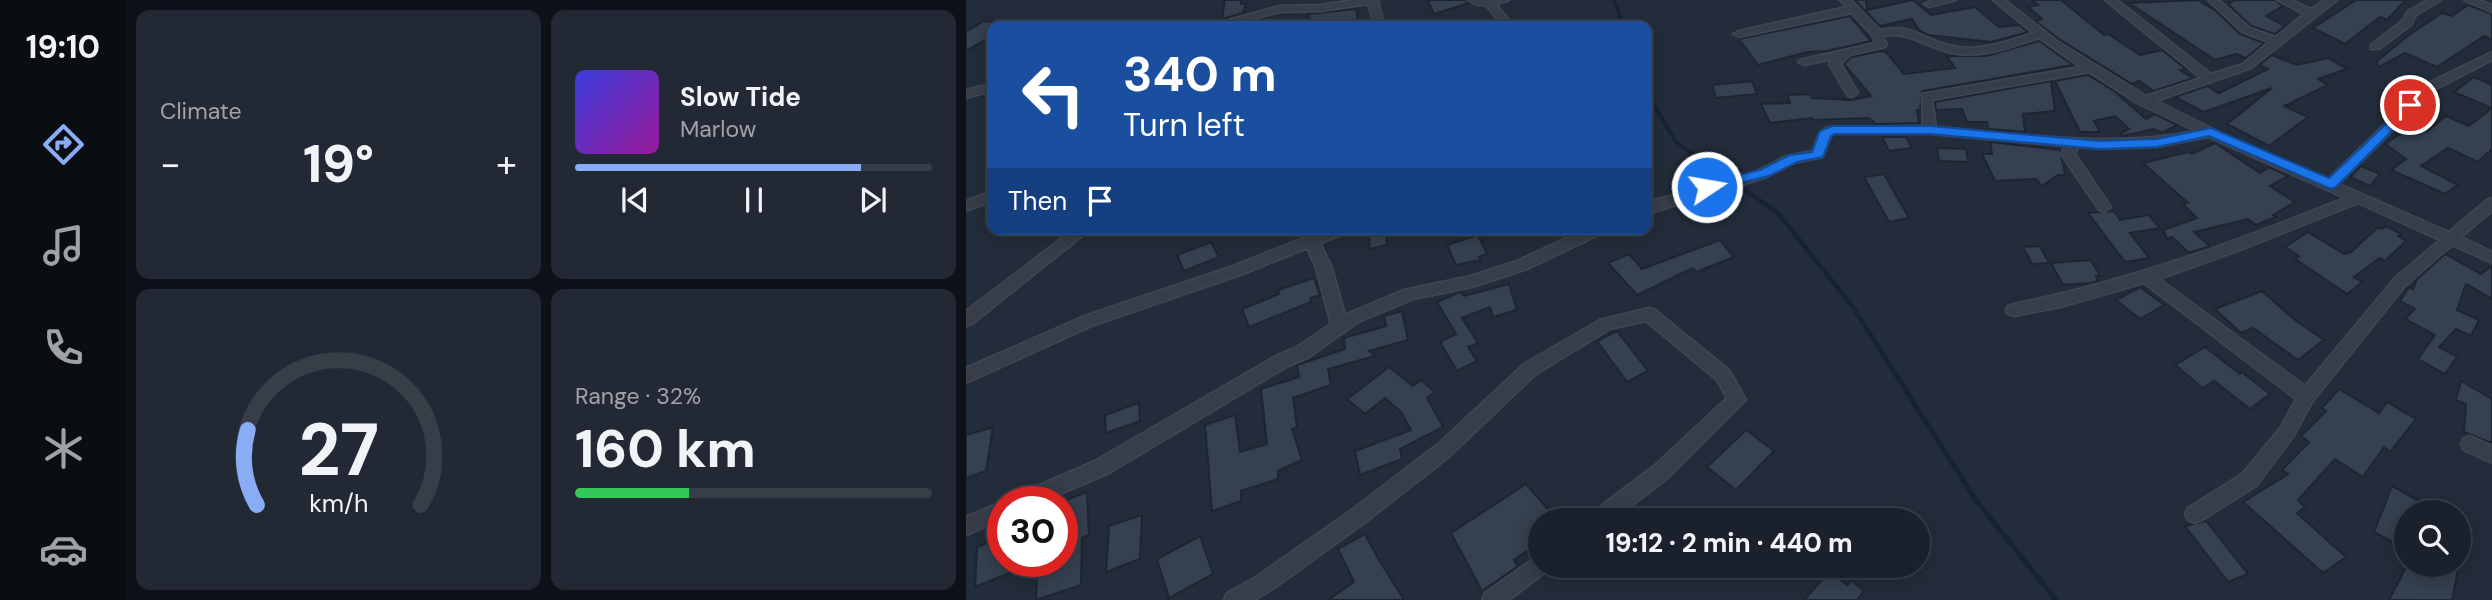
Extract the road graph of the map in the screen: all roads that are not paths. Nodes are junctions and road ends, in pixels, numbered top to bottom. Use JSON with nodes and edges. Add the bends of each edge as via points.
{"nodes":[{"id":1,"x":1473,"y":0,"type":"edge"},
{"id":2,"x":1504,"y":0,"type":"edge"},
{"id":3,"x":1844,"y":0,"type":"edge"},
{"id":4,"x":1951,"y":0,"type":"edge"},
{"id":5,"x":1998,"y":0,"type":"edge"},
{"id":6,"x":2110,"y":0,"type":"edge"},
{"id":7,"x":2213,"y":0,"type":"edge"},
{"id":8,"x":2282,"y":0,"type":"edge"},
{"id":9,"x":2333,"y":0,"type":"edge"},
{"id":10,"x":2436,"y":0,"type":"edge"},
{"id":11,"x":2469,"y":0,"type":"edge"},
{"id":12,"x":1373,"y":1,"type":"edge"},
{"id":13,"x":1490,"y":2,"type":"junction"},
{"id":14,"x":1929,"y":4,"type":"dead end"},
{"id":15,"x":1854,"y":9,"type":"junction"},
{"id":16,"x":2492,"y":9,"type":"edge"},
{"id":17,"x":2312,"y":13,"type":"junction"},
{"id":18,"x":1232,"y":21,"type":"edge"},
{"id":19,"x":1379,"y":21,"type":"edge"},
{"id":20,"x":1503,"y":21,"type":"edge"},
{"id":21,"x":1739,"y":34,"type":"dead end"},
{"id":22,"x":1877,"y":34,"type":"junction"},
{"id":23,"x":2038,"y":34,"type":"junction"},
{"id":24,"x":2277,"y":41,"type":"junction"},
{"id":25,"x":2375,"y":47,"type":"dead end"},
{"id":26,"x":1846,"y":53,"type":"junction"},
{"id":27,"x":2492,"y":55,"type":"edge"},
{"id":28,"x":1804,"y":62,"type":"dead end"},
{"id":29,"x":2088,"y":69,"type":"junction"},
{"id":30,"x":2211,"y":80,"type":"junction"},
{"id":31,"x":987,"y":88,"type":"edge"},
{"id":32,"x":1852,"y":93,"type":"dead end"},
{"id":33,"x":966,"y":94,"type":"edge"},
{"id":34,"x":2143,"y":101,"type":"junction"},
{"id":35,"x":1930,"y":130,"type":"junction"},
{"id":36,"x":2211,"y":132,"type":"junction"},
{"id":37,"x":2073,"y":144,"type":"junction"},
{"id":38,"x":2331,"y":184,"type":"junction"},
{"id":39,"x":2360,"y":197,"type":"junction"},
{"id":40,"x":987,"y":198,"type":"edge"},
{"id":41,"x":2492,"y":203,"type":"edge"},
{"id":42,"x":966,"y":206,"type":"edge"},
{"id":43,"x":1652,"y":207,"type":"edge"},
{"id":44,"x":2104,"y":207,"type":"dead end"},
{"id":45,"x":1076,"y":235,"type":"edge"},
{"id":46,"x":1328,"y":235,"type":"edge"},
{"id":47,"x":1585,"y":235,"type":"edge"},
{"id":48,"x":2452,"y":238,"type":"junction"},
{"id":49,"x":1312,"y":242,"type":"junction"},
{"id":50,"x":2492,"y":258,"type":"edge"},
{"id":51,"x":2149,"y":279,"type":"junction"},
{"id":52,"x":2014,"y":310,"type":"dead end"},
{"id":53,"x":966,"y":320,"type":"edge"},
{"id":54,"x":1340,"y":327,"type":"junction"},
{"id":55,"x":966,"y":376,"type":"edge"},
{"id":56,"x":2306,"y":397,"type":"junction"},
{"id":57,"x":2470,"y":444,"type":"dead end"},
{"id":58,"x":2492,"y":455,"type":"edge"},
{"id":59,"x":1058,"y":486,"type":"edge"},
{"id":60,"x":1613,"y":508,"type":"edge"},
{"id":61,"x":2195,"y":514,"type":"dead end"},
{"id":62,"x":987,"y":517,"type":"edge"},
{"id":63,"x":966,"y":526,"type":"edge"},
{"id":64,"x":1528,"y":573,"type":"edge"},
{"id":65,"x":1234,"y":600,"type":"edge"},
{"id":66,"x":1492,"y":600,"type":"edge"}],
"edges":[{"from":1,"to":13,"type":"street"},
{"from":2,"to":13,"type":"street"},
{"from":3,"to":15,"type":"street"},
{"from":4,"to":14,"type":"street"},
{"from":5,"to":23,"type":"street"},
{"from":6,"to":30,"type":"street"},
{"from":7,"to":24,"type":"street","via":[[2246,30]]},
{"from":8,"to":17,"type":"street"},
{"from":9,"to":17,"type":"street"},
{"from":10,"to":25,"type":"street","via":[[2412,13],[2407,23]]},
{"from":11,"to":16,"type":"street"},
{"from":12,"to":18,"type":"street","via":[[1280,9]]},
{"from":12,"to":19,"type":"street"},
{"from":13,"to":20,"type":"street"},
{"from":15,"to":21,"type":"street"},
{"from":15,"to":22,"type":"street"},
{"from":17,"to":24,"type":"street"},
{"from":22,"to":23,"type":"street","via":[[1901,29],[1954,50]]},
{"from":22,"to":26,"type":"street","via":[[1881,45]]},
{"from":23,"to":29,"type":"street"},
{"from":24,"to":30,"type":"street","via":[[2247,66]]},
{"from":26,"to":28,"type":"street"},
{"from":26,"to":32,"type":"street","via":[[1835,64]]},
{"from":27,"to":38,"type":"street","via":[[2430,87]]},
{"from":29,"to":34,"type":"street"},
{"from":29,"to":35,"type":"street","via":[[1926,97]]},
{"from":30,"to":34,"type":"street"},
{"from":31,"to":33,"type":"street"},
{"from":34,"to":36,"type":"street"},
{"from":35,"to":37,"type":"street"},
{"from":35,"to":43,"type":"street","via":[[1832,130],[1825,134],[1818,154]]},
{"from":36,"to":37,"type":"street","via":[[2157,143]]},
{"from":36,"to":38,"type":"street"},
{"from":37,"to":44,"type":"street","via":[[2068,154]]},
{"from":38,"to":39,"type":"street"},
{"from":39,"to":48,"type":"street"},
{"from":39,"to":51,"type":"street"},
{"from":40,"to":42,"type":"street"},
{"from":41,"to":48,"type":"street"},
{"from":45,"to":53,"type":"street"},
{"from":46,"to":49,"type":"street"},
{"from":47,"to":54,"type":"street","via":[[1522,265],[1410,293]]},
{"from":48,"to":50,"type":"street"},
{"from":48,"to":56,"type":"street","via":[[2400,282]]},
{"from":49,"to":54,"type":"street"},
{"from":49,"to":55,"type":"street","via":[[1088,321]]},
{"from":51,"to":52,"type":"street"},
{"from":51,"to":56,"type":"street"},
{"from":54,"to":59,"type":"street","via":[[1102,467]]},
{"from":56,"to":61,"type":"street","via":[[2287,432],[2249,481]]},
{"from":57,"to":58,"type":"street"},
{"from":60,"to":65,"type":"street","via":[[1662,471],[1737,400],[1723,375],[1649,314],[1606,324],[1530,369],[1444,450],[1360,515]]},
{"from":62,"to":63,"type":"street"},
{"from":64,"to":66,"type":"street"}]}
